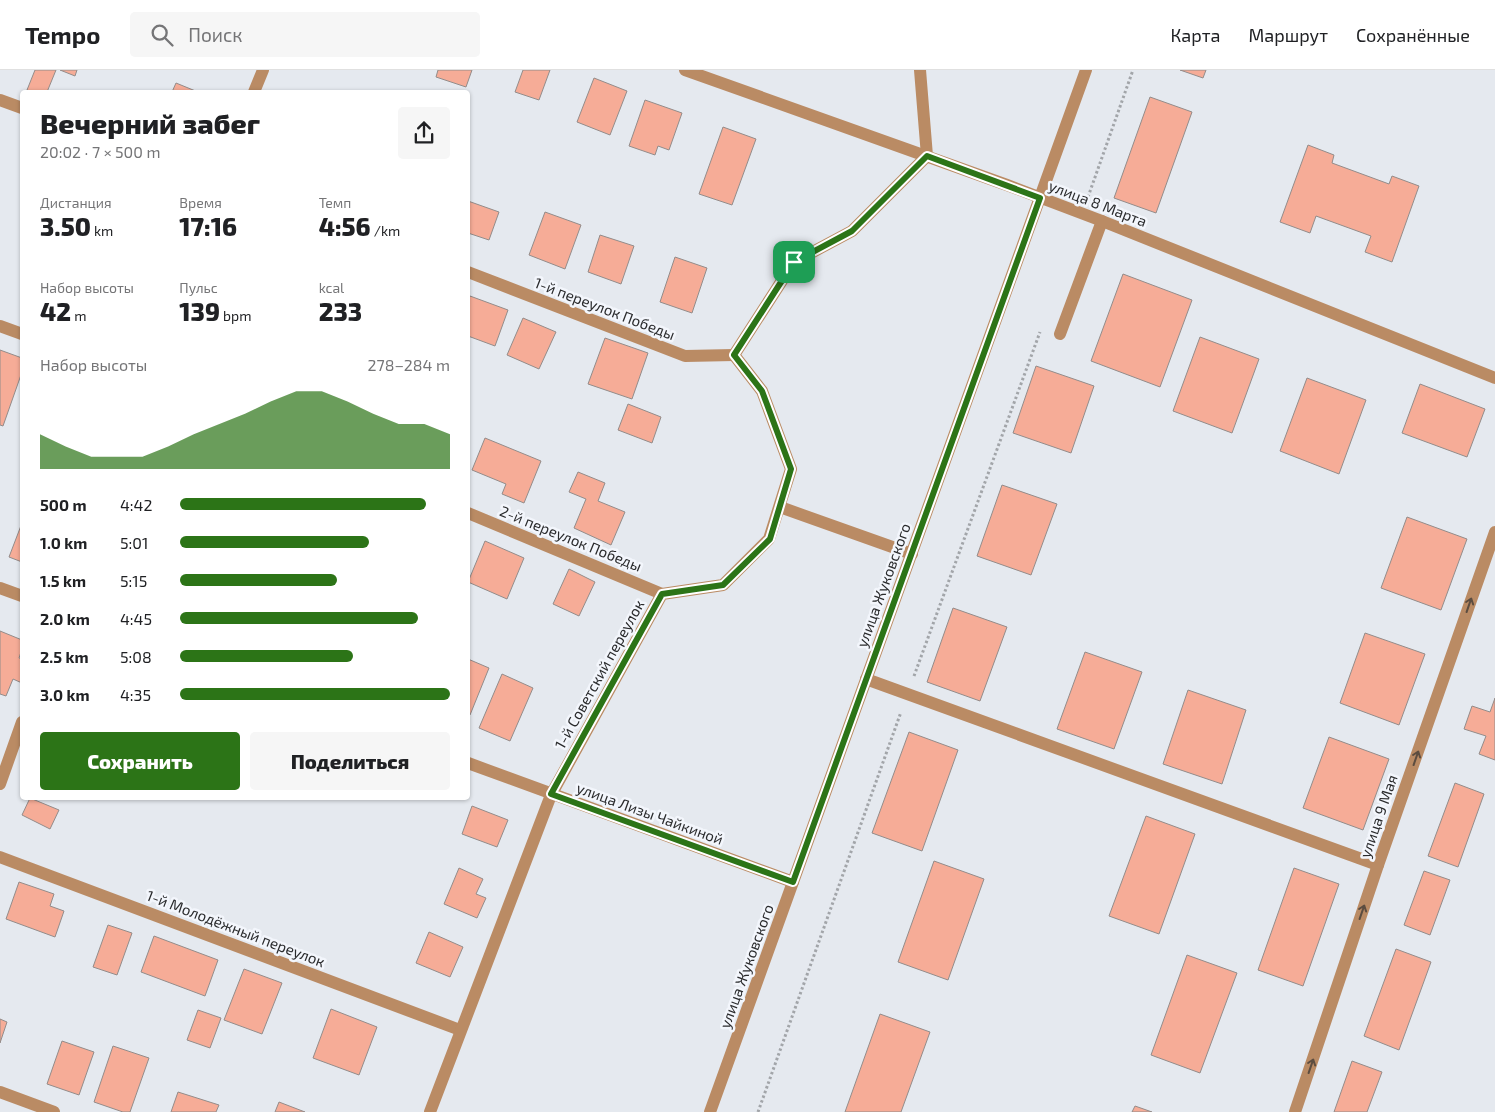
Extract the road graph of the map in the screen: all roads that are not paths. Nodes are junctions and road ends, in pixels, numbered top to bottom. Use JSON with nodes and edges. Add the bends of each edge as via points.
{"nodes":[{"id":1,"x":263,"y":70,"type":"edge"},
{"id":2,"x":685,"y":70,"type":"edge"},
{"id":3,"x":920,"y":70,"type":"edge"},
{"id":4,"x":1086,"y":70,"type":"edge"},
{"id":5,"x":255,"y":90,"type":"edge"},
{"id":6,"x":0,"y":100,"type":"edge"},
{"id":7,"x":20,"y":107,"type":"edge"},
{"id":8,"x":927,"y":156,"type":"junction"},
{"id":9,"x":1040,"y":198,"type":"junction"},
{"id":10,"x":1102,"y":221,"type":"junction"},
{"id":11,"x":470,"y":273,"type":"edge"},
{"id":12,"x":0,"y":326,"type":"edge"},
{"id":13,"x":20,"y":333,"type":"edge"},
{"id":14,"x":1060,"y":334,"type":"dead end"},
{"id":15,"x":734,"y":355,"type":"junction"},
{"id":16,"x":1495,"y":378,"type":"edge"},
{"id":17,"x":780,"y":507,"type":"junction"},
{"id":18,"x":470,"y":514,"type":"edge"},
{"id":19,"x":1495,"y":532,"type":"edge"},
{"id":20,"x":912,"y":554,"type":"junction"},
{"id":21,"x":0,"y":588,"type":"edge"},
{"id":22,"x":662,"y":594,"type":"junction"},
{"id":23,"x":20,"y":595,"type":"edge"},
{"id":24,"x":866,"y":680,"type":"junction"},
{"id":25,"x":20,"y":728,"type":"edge"},
{"id":26,"x":470,"y":764,"type":"edge"},
{"id":27,"x":0,"y":784,"type":"edge"},
{"id":28,"x":551,"y":794,"type":"junction"},
{"id":29,"x":0,"y":857,"type":"edge"},
{"id":30,"x":1378,"y":865,"type":"junction"},
{"id":31,"x":793,"y":882,"type":"junction"},
{"id":32,"x":460,"y":1030,"type":"junction"},
{"id":33,"x":0,"y":1092,"type":"edge"},
{"id":34,"x":54,"y":1112,"type":"edge"},
{"id":35,"x":430,"y":1112,"type":"edge"},
{"id":36,"x":710,"y":1112,"type":"edge"},
{"id":37,"x":1295,"y":1112,"type":"edge"}],
"edges":[{"from":1,"to":5,"type":"street"},
{"from":2,"to":8,"type":"street","name":"улица 8 Марта"},
{"from":3,"to":8,"type":"street"},
{"from":4,"to":9,"type":"street","name":"улица Жуковского"},
{"from":6,"to":7,"type":"street"},
{"from":8,"to":9,"type":"street","name":"улица 8 Марта"},
{"from":8,"to":15,"type":"street","via":[[852,231],[794,262]]},
{"from":9,"to":10,"type":"street","name":"улица 8 Марта"},
{"from":9,"to":20,"type":"street","name":"улица Жуковского"},
{"from":10,"to":14,"type":"street"},
{"from":10,"to":16,"type":"street","name":"улица 8 Марта"},
{"from":11,"to":15,"type":"street","name":"1-й переулок Победы","via":[[685,356]]},
{"from":12,"to":13,"type":"street"},
{"from":15,"to":17,"type":"street","name":"1-й Советский переулок","via":[[762,391],[791,469]]},
{"from":17,"to":20,"type":"street"},
{"from":17,"to":22,"type":"street","name":"1-й Советский переулок","via":[[770,539],[723,585]]},
{"from":18,"to":22,"type":"street","name":"2-й переулок Победы"},
{"from":30,"to":19,"type":"street","name":"улица 9 Мая","one_way":true},
{"from":20,"to":24,"type":"street","name":"улица Жуковского"},
{"from":21,"to":23,"type":"street"},
{"from":22,"to":28,"type":"street","name":"1-й Советский переулок"},
{"from":24,"to":30,"type":"street"},
{"from":24,"to":31,"type":"street","name":"улица Жуковского"},
{"from":25,"to":27,"type":"street"},
{"from":26,"to":28,"type":"street","name":"улица Лизы Чайкиной"},
{"from":28,"to":31,"type":"street","name":"улица Лизы Чайкиной"},
{"from":28,"to":32,"type":"street","name":"1-й Советский переулок"},
{"from":29,"to":32,"type":"street","name":"1-й Молодёжный переулок"},
{"from":37,"to":30,"type":"street","name":"улица 9 Мая","one_way":true},
{"from":31,"to":36,"type":"street","name":"улица Жуковского"},
{"from":32,"to":35,"type":"street","name":"1-й Советский переулок"},
{"from":33,"to":34,"type":"street"}]}
